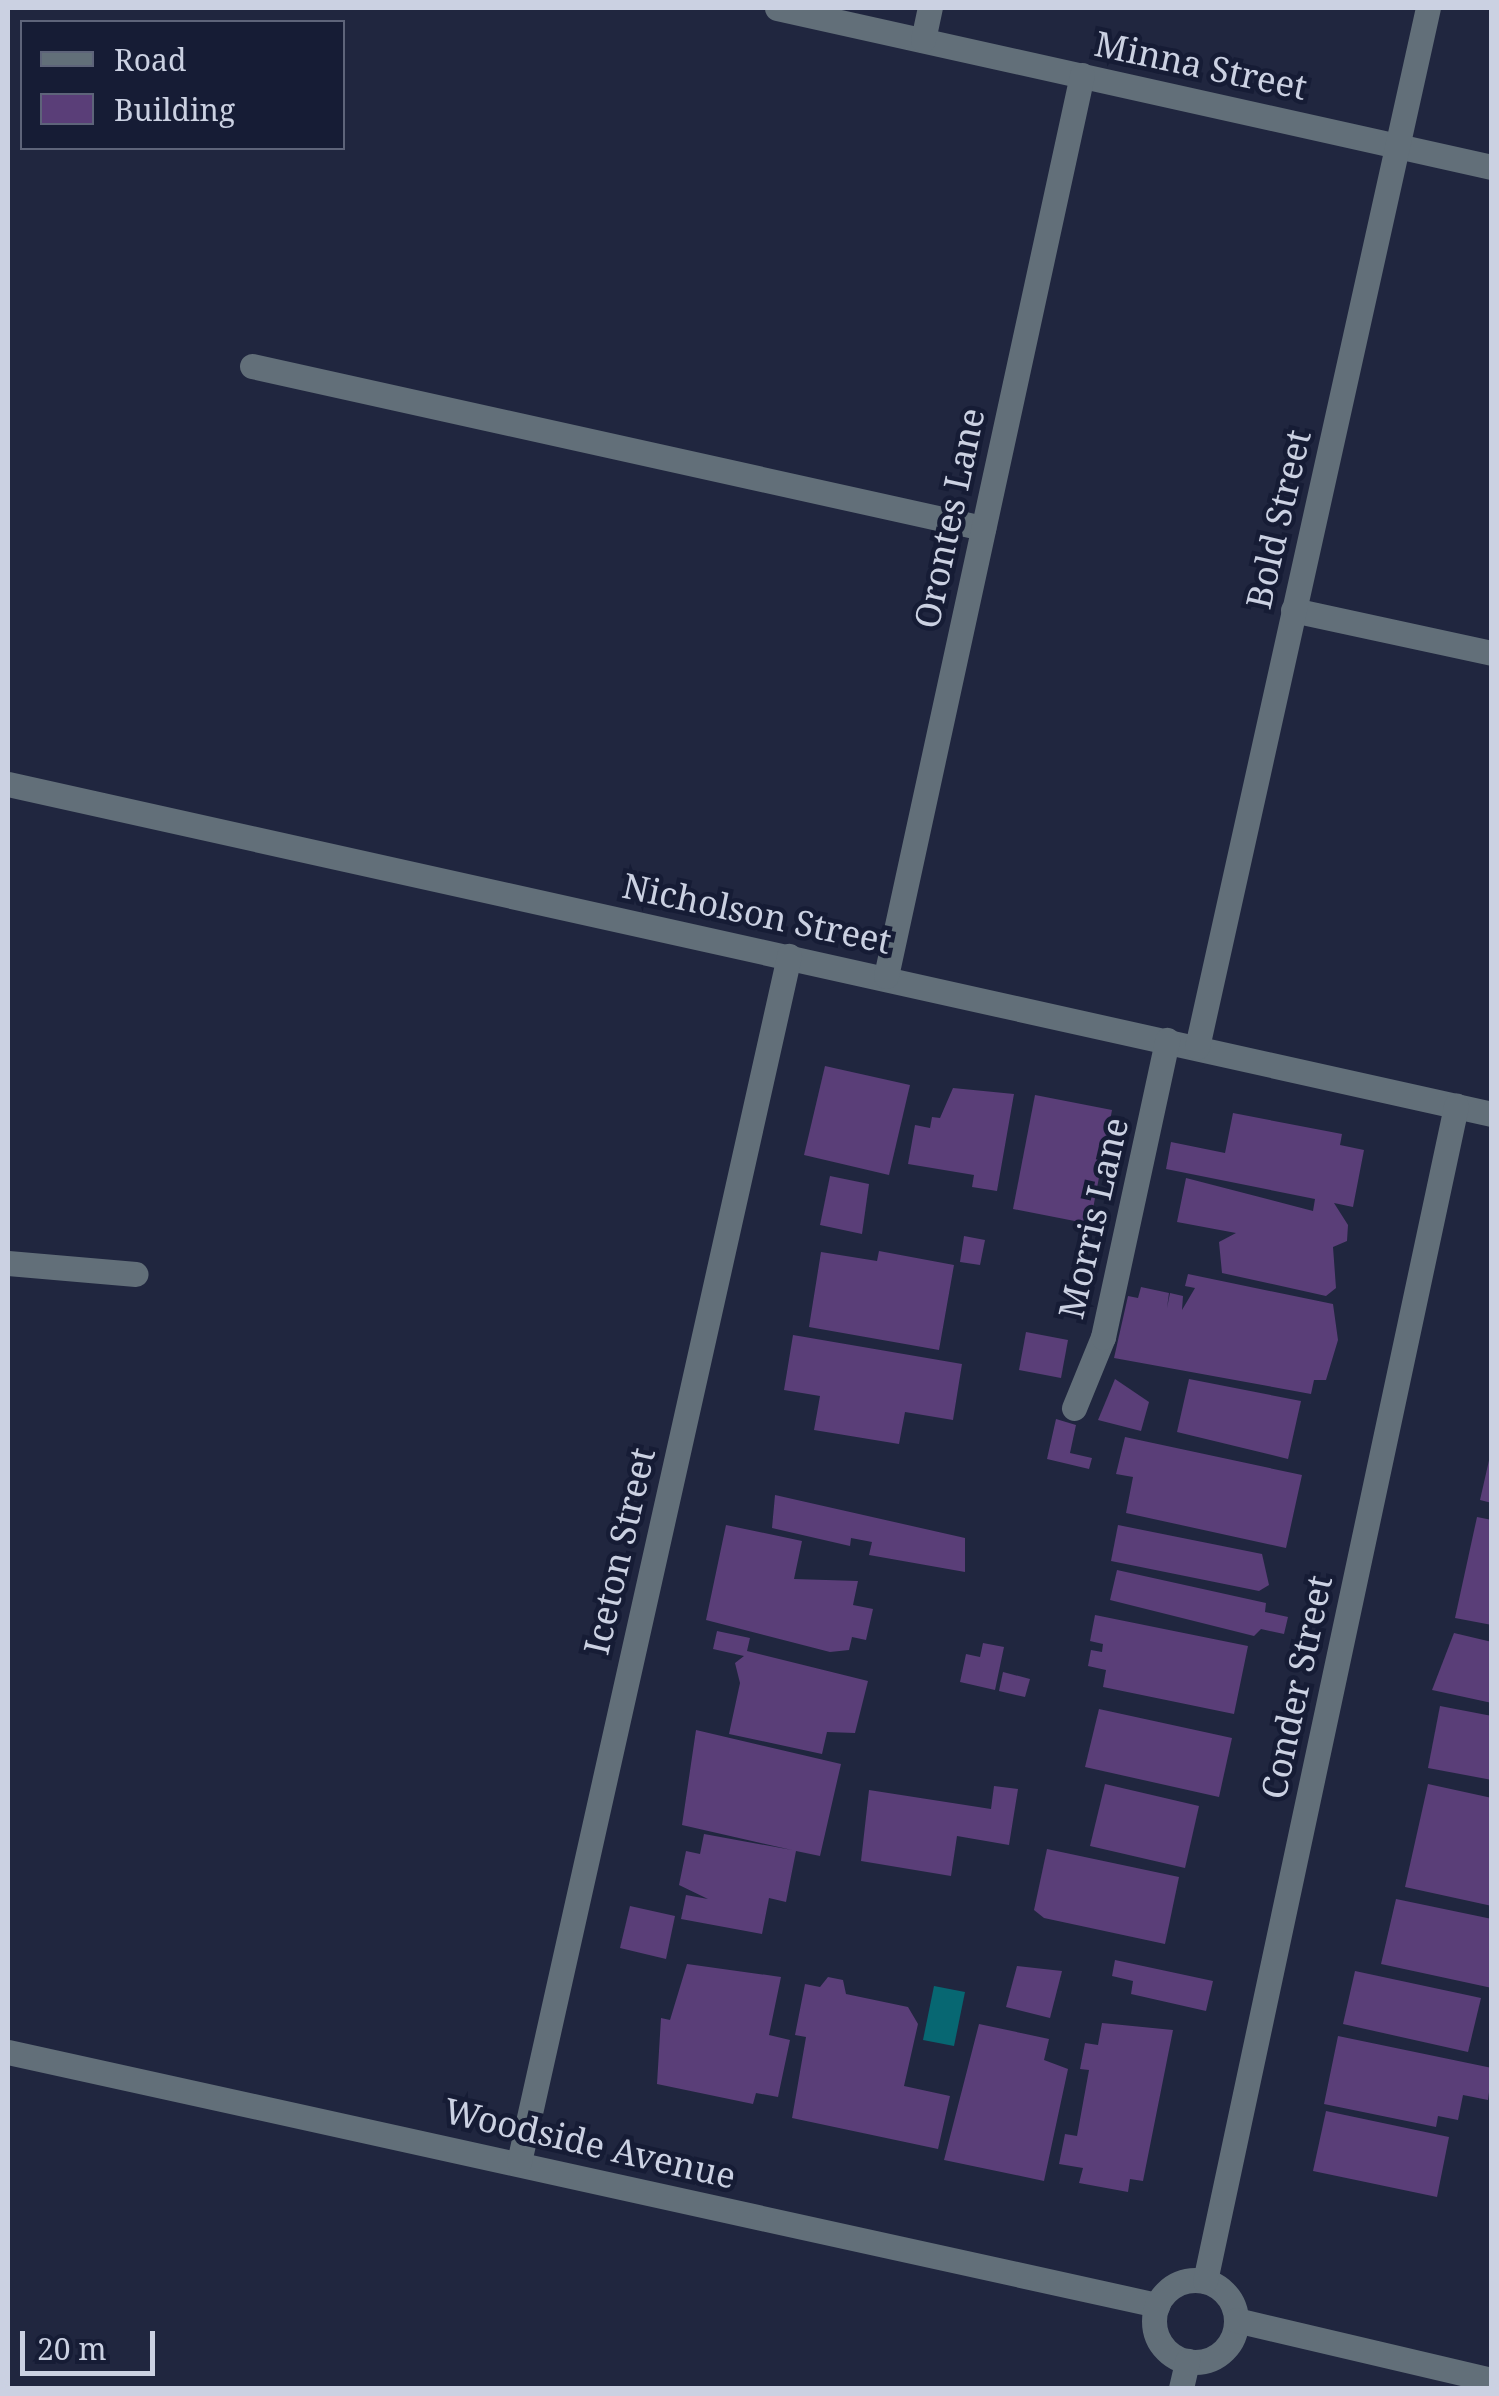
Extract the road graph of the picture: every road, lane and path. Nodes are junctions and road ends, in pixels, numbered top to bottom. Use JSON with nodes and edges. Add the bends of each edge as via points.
{"nodes":[{"id":1,"x":777,"y":8,"type":"edge"},
{"id":2,"x":930,"y":8,"type":"edge"},
{"id":3,"x":1428,"y":8,"type":"edge"},
{"id":4,"x":923,"y":40,"type":"junction"},
{"id":5,"x":1082,"y":75,"type":"junction"},
{"id":6,"x":1398,"y":145,"type":"junction"},
{"id":7,"x":1492,"y":166,"type":"edge"},
{"id":8,"x":252,"y":366,"type":"dead end"},
{"id":9,"x":983,"y":528,"type":"junction"},
{"id":10,"x":1293,"y":610,"type":"junction"},
{"id":11,"x":1492,"y":653,"type":"edge"},
{"id":12,"x":8,"y":784,"type":"edge"},
{"id":13,"x":789,"y":956,"type":"junction"},
{"id":14,"x":886,"y":976,"type":"junction"},
{"id":15,"x":1168,"y":1040,"type":"junction"},
{"id":16,"x":1196,"y":1047,"type":"junction"},
{"id":17,"x":1456,"y":1106,"type":"junction"},
{"id":18,"x":1492,"y":1114,"type":"edge"},
{"id":19,"x":8,"y":1263,"type":"edge"},
{"id":20,"x":136,"y":1274,"type":"dead end"},
{"id":21,"x":1074,"y":1408,"type":"dead end"},
{"id":22,"x":8,"y":2052,"type":"edge"},
{"id":23,"x":519,"y":2162,"type":"junction"},
{"id":24,"x":1205,"y":2282,"type":"junction"},
{"id":25,"x":1157,"y":2305,"type":"junction"},
{"id":26,"x":1236,"y":2320,"type":"junction"},
{"id":27,"x":1187,"y":2361,"type":"junction"},
{"id":28,"x":1492,"y":2380,"type":"edge"},
{"id":29,"x":1180,"y":2388,"type":"edge"}],
"edges":[{"from":1,"to":4,"type":"street","name":"Minna Street"},
{"from":2,"to":4,"type":"street"},
{"from":3,"to":6,"type":"street","name":"Bold Street"},
{"from":4,"to":5,"type":"street","name":"Minna Street"},
{"from":5,"to":6,"type":"street","name":"Minna Street"},
{"from":5,"to":9,"type":"street","name":"Orontes Lane"},
{"from":6,"to":7,"type":"street","name":"Minna Street"},
{"from":6,"to":10,"type":"street","name":"Bold Street"},
{"from":8,"to":9,"type":"street"},
{"from":9,"to":14,"type":"street","name":"Orontes Lane"},
{"from":10,"to":11,"type":"street"},
{"from":10,"to":16,"type":"street","name":"Bold Street"},
{"from":12,"to":13,"type":"street","name":"Nicholson Street"},
{"from":13,"to":14,"type":"street","name":"Nicholson Street"},
{"from":13,"to":23,"type":"street","name":"Iceton Street"},
{"from":14,"to":15,"type":"street","name":"Nicholson Street"},
{"from":15,"to":16,"type":"street","name":"Nicholson Street"},
{"from":15,"to":21,"type":"street","name":"Morris Lane","via":[[1103,1337]]},
{"from":16,"to":17,"type":"street","name":"Nicholson Street"},
{"from":17,"to":18,"type":"street","name":"Nicholson Street"},
{"from":17,"to":24,"type":"street","name":"Conder Street"},
{"from":19,"to":20,"type":"street"},
{"from":22,"to":23,"type":"street","name":"Woodside Avenue"},
{"from":23,"to":25,"type":"street","name":"Woodside Avenue"},
{"from":24,"to":25,"type":"street","via":[[1177,2284]]},
{"from":24,"to":26,"type":"street","via":[[1230,2300]]},
{"from":25,"to":27,"type":"street","via":[[1159,2340]]},
{"from":26,"to":27,"type":"street","via":[[1222,2352]]},
{"from":26,"to":28,"type":"street"},
{"from":27,"to":29,"type":"street"}]}
